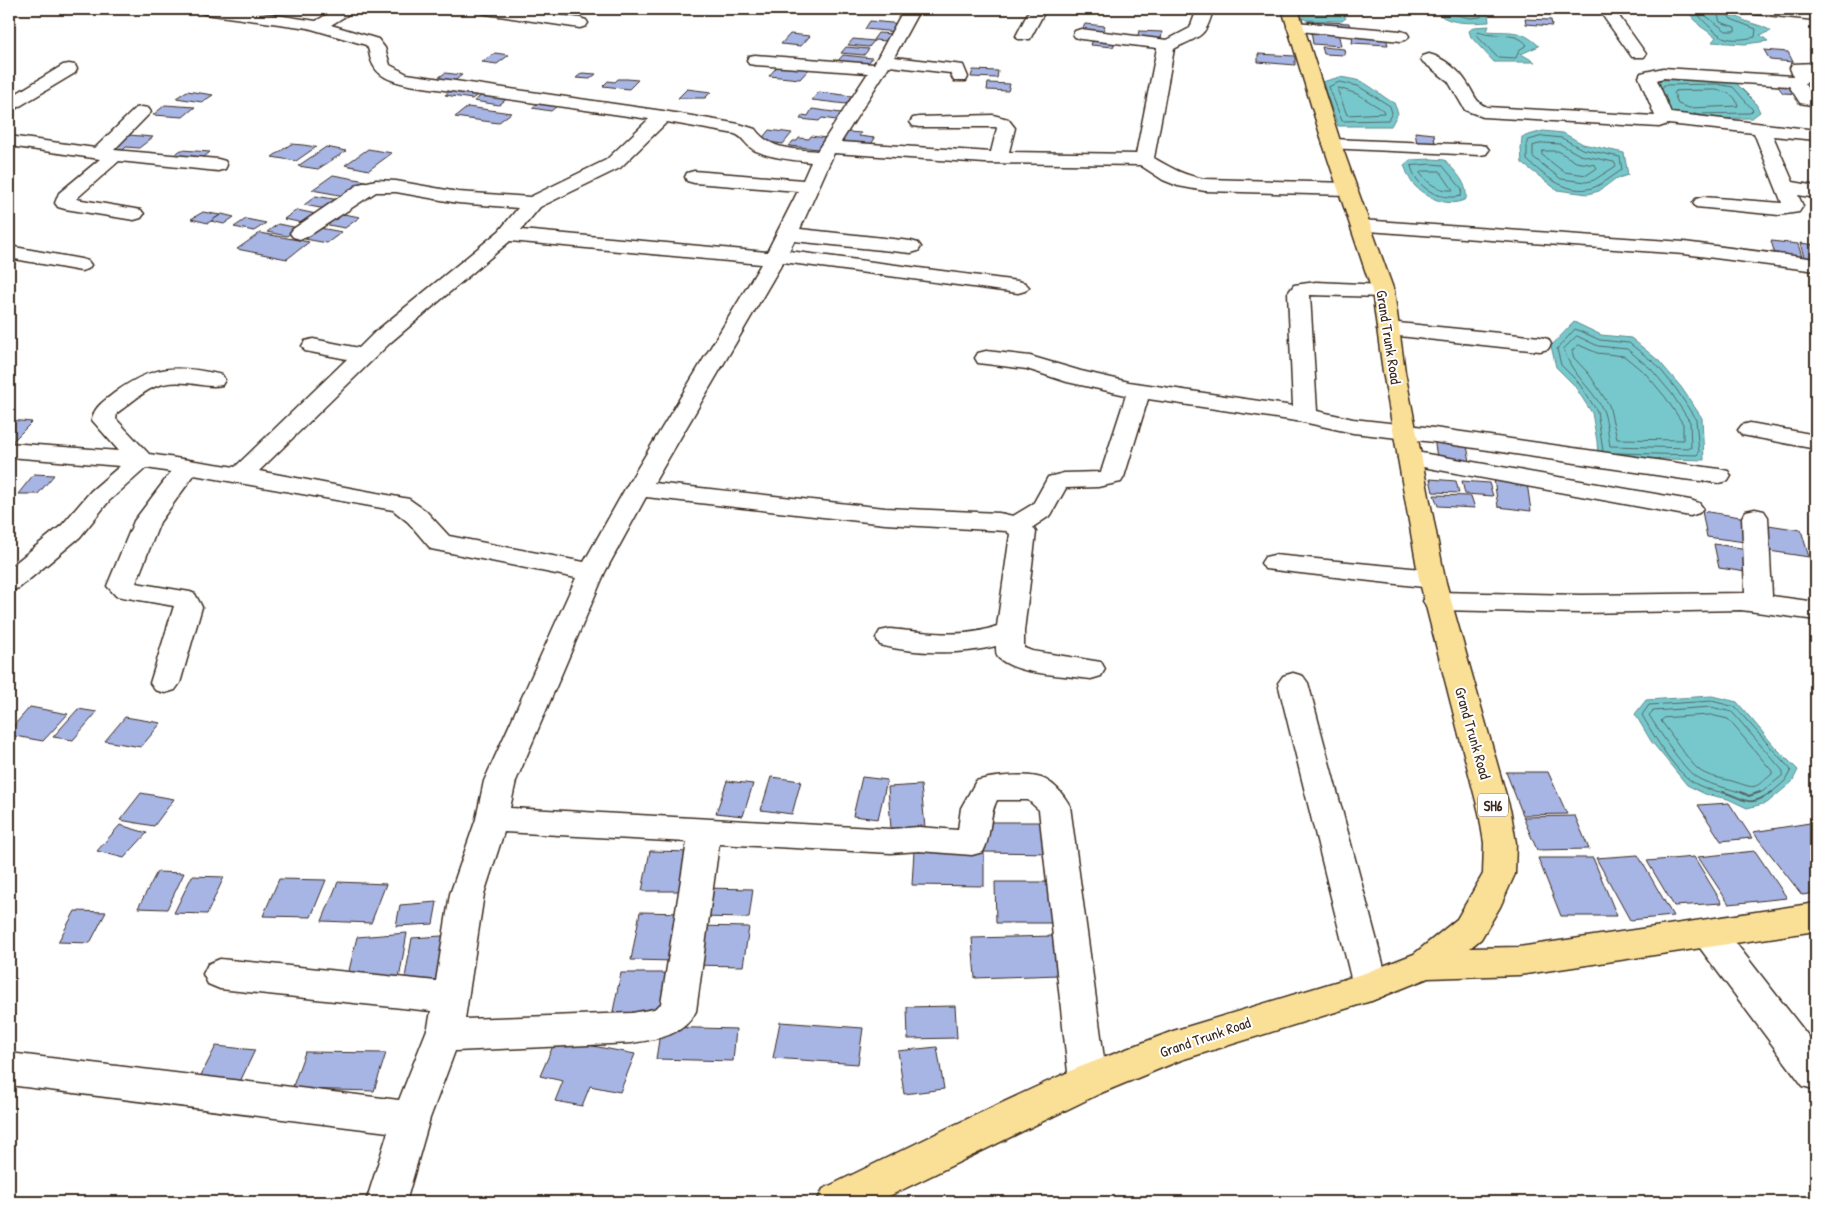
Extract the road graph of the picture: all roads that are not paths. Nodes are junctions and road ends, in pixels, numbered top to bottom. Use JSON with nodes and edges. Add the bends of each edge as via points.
{"nodes":[{"id":1,"x":205,"y":9,"type":"edge"},
{"id":2,"x":347,"y":9,"type":"edge"},
{"id":3,"x":486,"y":9,"type":"edge"},
{"id":4,"x":912,"y":9,"type":"edge"},
{"id":5,"x":1205,"y":9,"type":"edge"},
{"id":6,"x":1606,"y":9,"type":"edge"},
{"id":7,"x":1755,"y":9,"type":"edge"},
{"id":8,"x":1016,"y":10,"type":"dead end"},
{"id":9,"x":1037,"y":11,"type":"edge"},
{"id":10,"x":538,"y":12,"type":"edge"},
{"id":11,"x":1816,"y":15,"type":"edge"},
{"id":12,"x":1292,"y":18,"type":"edge"},
{"id":13,"x":580,"y":23,"type":"dead end"},
{"id":14,"x":319,"y":26,"type":"junction"},
{"id":15,"x":1081,"y":34,"type":"dead end"},
{"id":16,"x":1024,"y":36,"type":"dead end"},
{"id":17,"x":1401,"y":36,"type":"dead end"},
{"id":18,"x":1170,"y":45,"type":"junction"},
{"id":19,"x":1638,"y":54,"type":"dead end"},
{"id":20,"x":1429,"y":59,"type":"dead end"},
{"id":21,"x":755,"y":60,"type":"dead end"},
{"id":22,"x":881,"y":65,"type":"junction"},
{"id":23,"x":1816,"y":68,"type":"edge"},
{"id":24,"x":69,"y":69,"type":"dead end"},
{"id":25,"x":960,"y":77,"type":"dead end"},
{"id":26,"x":1794,"y":81,"type":"junction"},
{"id":27,"x":1816,"y":100,"type":"edge"},
{"id":28,"x":9,"y":105,"type":"edge"},
{"id":29,"x":142,"y":112,"type":"dead end"},
{"id":30,"x":663,"y":116,"type":"junction"},
{"id":31,"x":1664,"y":118,"type":"junction"},
{"id":32,"x":919,"y":122,"type":"dead end"},
{"id":33,"x":1761,"y":129,"type":"junction"},
{"id":34,"x":1816,"y":135,"type":"edge"},
{"id":35,"x":9,"y":141,"type":"edge"},
{"id":36,"x":1332,"y":144,"type":"junction"},
{"id":37,"x":1480,"y":150,"type":"dead end"},
{"id":38,"x":825,"y":152,"type":"junction"},
{"id":39,"x":105,"y":154,"type":"junction"},
{"id":40,"x":999,"y":157,"type":"junction"},
{"id":41,"x":1144,"y":160,"type":"junction"},
{"id":42,"x":218,"y":165,"type":"dead end"},
{"id":43,"x":694,"y":176,"type":"dead end"},
{"id":44,"x":809,"y":186,"type":"junction"},
{"id":45,"x":1786,"y":187,"type":"junction"},
{"id":46,"x":1348,"y":189,"type":"junction"},
{"id":47,"x":1816,"y":192,"type":"edge"},
{"id":48,"x":533,"y":203,"type":"junction"},
{"id":49,"x":1703,"y":203,"type":"dead end"},
{"id":50,"x":134,"y":214,"type":"dead end"},
{"id":51,"x":1360,"y":226,"type":"junction"},
{"id":52,"x":300,"y":233,"type":"dead end"},
{"id":53,"x":506,"y":235,"type":"junction"},
{"id":54,"x":911,"y":247,"type":"dead end"},
{"id":55,"x":779,"y":249,"type":"junction"},
{"id":56,"x":9,"y":252,"type":"edge"},
{"id":57,"x":81,"y":265,"type":"dead end"},
{"id":58,"x":1816,"y":265,"type":"edge"},
{"id":59,"x":1018,"y":287,"type":"dead end"},
{"id":60,"x":1383,"y":290,"type":"junction"},
{"id":61,"x":1388,"y":329,"type":"junction"},
{"id":62,"x":1540,"y":344,"type":"dead end"},
{"id":63,"x":313,"y":346,"type":"dead end"},
{"id":64,"x":365,"y":356,"type":"junction"},
{"id":65,"x":986,"y":358,"type":"dead end"},
{"id":66,"x":214,"y":380,"type":"dead end"},
{"id":67,"x":1139,"y":390,"type":"junction"},
{"id":68,"x":1307,"y":415,"type":"junction"},
{"id":69,"x":1750,"y":430,"type":"dead end"},
{"id":70,"x":1816,"y":442,"type":"edge"},
{"id":71,"x":1407,"y":444,"type":"junction"},
{"id":72,"x":9,"y":450,"type":"edge"},
{"id":73,"x":141,"y":460,"type":"junction"},
{"id":74,"x":187,"y":467,"type":"junction"},
{"id":75,"x":241,"y":475,"type":"junction"},
{"id":76,"x":1719,"y":476,"type":"dead end"},
{"id":77,"x":638,"y":489,"type":"junction"},
{"id":78,"x":1690,"y":508,"type":"dead end"},
{"id":79,"x":1755,"y":518,"type":"dead end"},
{"id":80,"x":1015,"y":525,"type":"junction"},
{"id":81,"x":1274,"y":563,"type":"dead end"},
{"id":82,"x":592,"y":572,"type":"junction"},
{"id":83,"x":9,"y":582,"type":"edge"},
{"id":84,"x":1434,"y":590,"type":"junction"},
{"id":85,"x":1759,"y":603,"type":"junction"},
{"id":86,"x":1816,"y":611,"type":"edge"},
{"id":87,"x":1010,"y":631,"type":"junction"},
{"id":88,"x":890,"y":638,"type":"dead end"},
{"id":89,"x":1091,"y":669,"type":"dead end"},
{"id":90,"x":166,"y":683,"type":"dead end"},
{"id":91,"x":1293,"y":683,"type":"dead end"},
{"id":92,"x":492,"y":819,"type":"junction"},
{"id":93,"x":705,"y":831,"type":"junction"},
{"id":94,"x":1816,"y":918,"type":"edge"},
{"id":95,"x":1709,"y":934,"type":"junction"},
{"id":96,"x":1426,"y":964,"type":"junction"},
{"id":97,"x":220,"y":974,"type":"dead end"},
{"id":98,"x":1370,"y":986,"type":"junction"},
{"id":99,"x":451,"y":998,"type":"junction"},
{"id":100,"x":443,"y":1036,"type":"junction"},
{"id":101,"x":9,"y":1069,"type":"edge"},
{"id":102,"x":1816,"y":1074,"type":"edge"},
{"id":103,"x":1088,"y":1081,"type":"junction"},
{"id":104,"x":411,"y":1118,"type":"junction"},
{"id":105,"x":386,"y":1202,"type":"edge"},
{"id":106,"x":837,"y":1202,"type":"edge"}],
"edges":[{"from":1,"to":14,"type":"street"},
{"from":2,"to":14,"type":"street"},
{"from":3,"to":10,"type":"street"},
{"from":4,"to":22,"type":"street"},
{"from":5,"to":18,"type":"street","via":[[1200,28]]},
{"from":6,"to":19,"type":"street"},
{"from":7,"to":11,"type":"street"},
{"from":8,"to":9,"type":"street"},
{"from":9,"to":16,"type":"street"},
{"from":10,"to":13,"type":"street"},
{"from":12,"to":17,"type":"street"},
{"from":12,"to":36,"type":"main road","name":"Grand Trunk Road","number":"SH6"},
{"from":14,"to":30,"type":"street","via":[[372,42],[377,48],[382,69],[409,80]]},
{"from":15,"to":18,"type":"street"},
{"from":18,"to":41,"type":"street","via":[[1164,52]]},
{"from":20,"to":31,"type":"street","via":[[1454,77],[1471,108],[1483,113],[1658,122]]},
{"from":21,"to":22,"type":"street"},
{"from":22,"to":25,"type":"street","via":[[952,68],[957,69]]},
{"from":22,"to":38,"type":"street"},
{"from":23,"to":26,"type":"street","via":[[1798,68],[1803,78]]},
{"from":24,"to":28,"type":"street"},
{"from":26,"to":27,"type":"street","via":[[1806,99]]},
{"from":26,"to":31,"type":"street","via":[[1663,73],[1647,77]]},
{"from":29,"to":39,"type":"street"},
{"from":30,"to":38,"type":"street","via":[[739,129],[762,147],[788,154]]},
{"from":30,"to":48,"type":"street","via":[[613,164]]},
{"from":31,"to":33,"type":"street"},
{"from":32,"to":40,"type":"street","via":[[986,120],[1002,123],[1006,128]]},
{"from":33,"to":34,"type":"street"},
{"from":33,"to":45,"type":"street"},
{"from":35,"to":39,"type":"street"},
{"from":36,"to":37,"type":"street"},
{"from":36,"to":46,"type":"main road","name":"Grand Trunk Road","number":"SH6"},
{"from":38,"to":40,"type":"street"},
{"from":38,"to":44,"type":"street"},
{"from":39,"to":42,"type":"street"},
{"from":39,"to":50,"type":"street","via":[[112,157],[111,160],[66,196],[64,203]]},
{"from":40,"to":41,"type":"street"},
{"from":41,"to":46,"type":"street","via":[[1170,176],[1205,185]]},
{"from":43,"to":44,"type":"street"},
{"from":44,"to":55,"type":"street"},
{"from":45,"to":47,"type":"street"},
{"from":45,"to":49,"type":"street","via":[[1792,208]]},
{"from":46,"to":51,"type":"main road","name":"Grand Trunk Road","number":"SH6"},
{"from":48,"to":52,"type":"street","via":[[471,199],[373,186]]},
{"from":48,"to":53,"type":"street"},
{"from":51,"to":58,"type":"street","via":[[1684,248]]},
{"from":51,"to":60,"type":"main road","name":"Grand Trunk Road","number":"SH6"},
{"from":53,"to":55,"type":"street"},
{"from":53,"to":64,"type":"street"},
{"from":54,"to":55,"type":"street"},
{"from":55,"to":59,"type":"street"},
{"from":55,"to":77,"type":"street"},
{"from":56,"to":57,"type":"street"},
{"from":60,"to":61,"type":"main road","name":"Grand Trunk Road","number":"SH6"},
{"from":60,"to":68,"type":"street","via":[[1301,289]]},
{"from":61,"to":62,"type":"street"},
{"from":61,"to":71,"type":"main road","name":"Grand Trunk Road","number":"SH6"},
{"from":63,"to":64,"type":"street"},
{"from":64,"to":75,"type":"street"},
{"from":65,"to":67,"type":"street","via":[[1030,363],[1075,377]]},
{"from":66,"to":73,"type":"street","via":[[169,374],[160,376],[108,409],[104,420]]},
{"from":67,"to":68,"type":"street"},
{"from":67,"to":80,"type":"street","via":[[1112,477],[1099,482],[1057,482],[1041,511],[1034,518]]},
{"from":68,"to":71,"type":"street"},
{"from":69,"to":70,"type":"street"},
{"from":71,"to":76,"type":"street"},
{"from":71,"to":78,"type":"street"},
{"from":71,"to":84,"type":"main road","name":"Grand Trunk Road","number":"SH6"},
{"from":72,"to":73,"type":"street"},
{"from":73,"to":74,"type":"street"},
{"from":73,"to":83,"type":"street","via":[[100,496],[71,531]]},
{"from":74,"to":75,"type":"street"},
{"from":74,"to":90,"type":"street","via":[[147,521],[121,586],[126,590],[185,600],[188,607]]},
{"from":75,"to":82,"type":"street","via":[[400,504],[410,508],[440,543]]},
{"from":77,"to":80,"type":"street","via":[[885,516]]},
{"from":77,"to":82,"type":"street"},
{"from":79,"to":85,"type":"street"},
{"from":80,"to":87,"type":"street","via":[[1023,532]]},
{"from":81,"to":84,"type":"street"},
{"from":82,"to":92,"type":"street","via":[[500,781]]},
{"from":84,"to":85,"type":"street","via":[[1510,604]]},
{"from":84,"to":96,"type":"main road","name":"Grand Trunk Road","number":"SH6","via":[[1495,813],[1500,844],[1499,874],[1469,929]]},
{"from":85,"to":86,"type":"street"},
{"from":87,"to":88,"type":"street","via":[[992,639],[964,643]]},
{"from":87,"to":89,"type":"street","via":[[1010,653],[1027,660]]},
{"from":91,"to":98,"type":"street"},
{"from":92,"to":93,"type":"street"},
{"from":92,"to":99,"type":"street","via":[[467,894]]},
{"from":93,"to":100,"type":"street","via":[[678,1011],[671,1018],[632,1028]]},
{"from":93,"to":103,"type":"street","via":[[972,843],[977,808],[987,789],[1036,788],[1054,806]]},
{"from":94,"to":95,"type":"main road"},
{"from":95,"to":96,"type":"main road","via":[[1519,960]]},
{"from":95,"to":102,"type":"street"},
{"from":96,"to":98,"type":"main road","name":"Grand Trunk Road","number":"SH6"},
{"from":97,"to":99,"type":"street"},
{"from":98,"to":103,"type":"main road","name":"Grand Trunk Road","number":"SH6","via":[[1182,1044]]},
{"from":99,"to":100,"type":"street"},
{"from":100,"to":104,"type":"street"},
{"from":101,"to":104,"type":"street"},
{"from":103,"to":106,"type":"main road","name":"Grand Trunk Road","number":"SH6"},
{"from":104,"to":105,"type":"street"}]}
